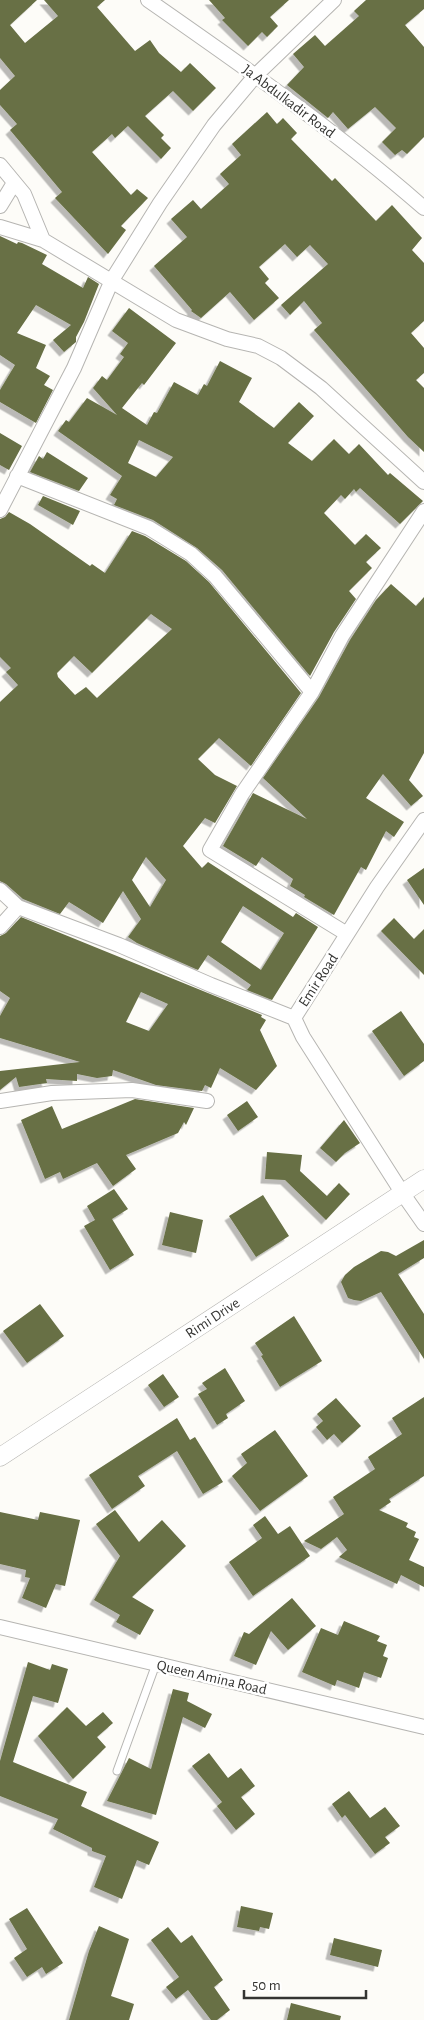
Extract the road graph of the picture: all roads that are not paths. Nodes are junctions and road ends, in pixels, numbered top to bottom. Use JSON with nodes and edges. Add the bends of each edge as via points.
{"nodes":[{"id":1,"x":148,"y":0,"type":"edge"},
{"id":2,"x":334,"y":0,"type":"edge"},
{"id":3,"x":256,"y":75,"type":"junction"},
{"id":4,"x":0,"y":165,"type":"edge"},
{"id":5,"x":14,"y":183,"type":"junction"},
{"id":6,"x":0,"y":206,"type":"edge"},
{"id":7,"x":424,"y":208,"type":"edge"},
{"id":8,"x":0,"y":227,"type":"edge"},
{"id":9,"x":43,"y":240,"type":"junction"},
{"id":10,"x":112,"y":280,"type":"junction"},
{"id":11,"x":17,"y":476,"type":"junction"},
{"id":12,"x":424,"y":482,"type":"edge"},
{"id":13,"x":0,"y":510,"type":"edge"},
{"id":14,"x":424,"y":511,"type":"edge"},
{"id":15,"x":312,"y":692,"type":"junction"},
{"id":16,"x":424,"y":820,"type":"edge"},
{"id":17,"x":0,"y":890,"type":"edge"},
{"id":18,"x":18,"y":907,"type":"junction"},
{"id":19,"x":0,"y":927,"type":"edge"},
{"id":20,"x":347,"y":934,"type":"junction"},
{"id":21,"x":294,"y":1018,"type":"junction"},
{"id":22,"x":0,"y":1101,"type":"edge"},
{"id":23,"x":207,"y":1101,"type":"dead end"},
{"id":24,"x":424,"y":1179,"type":"edge"},
{"id":25,"x":402,"y":1194,"type":"junction"},
{"id":26,"x":424,"y":1224,"type":"edge"},
{"id":27,"x":0,"y":1457,"type":"edge"},
{"id":28,"x":0,"y":1627,"type":"edge"},
{"id":29,"x":156,"y":1664,"type":"junction"},
{"id":30,"x":424,"y":1727,"type":"edge"},
{"id":31,"x":117,"y":1771,"type":"dead end"}],
"edges":[{"from":1,"to":3,"type":"street","name":"Ja Abdulkadir Road"},
{"from":2,"to":3,"type":"street"},
{"from":3,"to":7,"type":"street","name":"Ja Abdulkadir Road","via":[[378,168]]},
{"from":3,"to":10,"type":"street","via":[[214,125]]},
{"from":4,"to":5,"type":"street"},
{"from":5,"to":6,"type":"street"},
{"from":5,"to":9,"type":"street","via":[[24,194]]},
{"from":8,"to":9,"type":"street"},
{"from":9,"to":10,"type":"street"},
{"from":10,"to":11,"type":"street","via":[[74,368]]},
{"from":10,"to":12,"type":"street","via":[[176,320],[227,339],[258,346],[281,358],[321,388]]},
{"from":11,"to":13,"type":"street"},
{"from":11,"to":15,"type":"street","via":[[150,528],[191,554],[215,576]]},
{"from":14,"to":15,"type":"street","via":[[342,636]]},
{"from":15,"to":20,"type":"street","via":[[242,794],[210,850]]},
{"from":16,"to":20,"type":"street","name":"Emir Road"},
{"from":17,"to":18,"type":"street"},
{"from":18,"to":19,"type":"street"},
{"from":18,"to":21,"type":"street"},
{"from":20,"to":21,"type":"street","name":"Emir Road"},
{"from":21,"to":25,"type":"street","name":"Emir Road"},
{"from":22,"to":23,"type":"street","via":[[52,1093],[132,1090]]},
{"from":24,"to":25,"type":"street","name":"Rimi Drive"},
{"from":25,"to":26,"type":"street","name":"Emir Road"},
{"from":25,"to":27,"type":"street","name":"Rimi Drive"},
{"from":28,"to":29,"type":"street","name":"Queen Amina Road"},
{"from":29,"to":30,"type":"street","name":"Queen Amina Road"},
{"from":29,"to":31,"type":"lane"}]}
